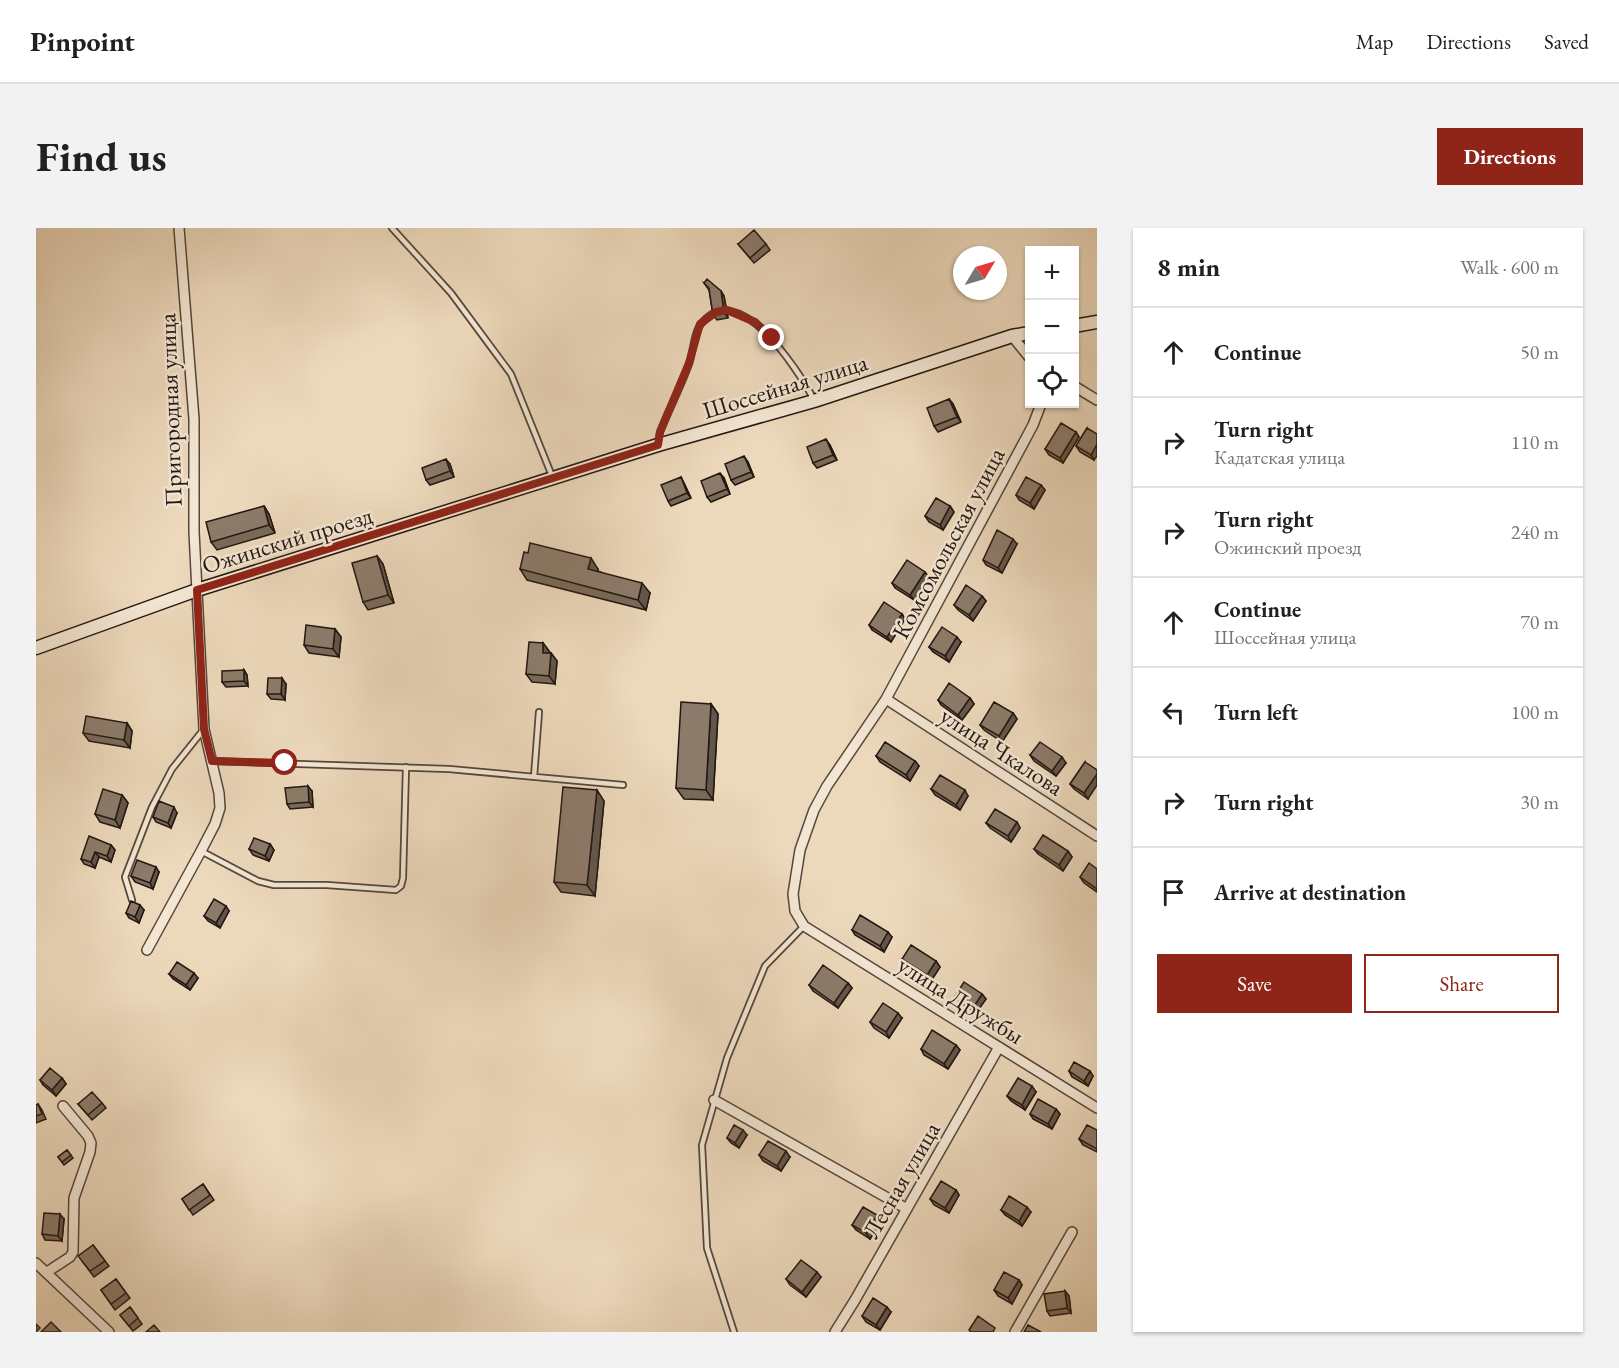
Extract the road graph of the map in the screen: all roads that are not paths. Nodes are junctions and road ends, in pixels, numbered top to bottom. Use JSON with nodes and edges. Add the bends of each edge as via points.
{"nodes":[{"id":1,"x":179,"y":228,"type":"edge"},
{"id":2,"x":392,"y":228,"type":"edge"},
{"id":3,"x":1097,"y":322,"type":"edge"},
{"id":4,"x":1079,"y":325,"type":"edge"},
{"id":5,"x":1025,"y":334,"type":"edge"},
{"id":6,"x":1011,"y":336,"type":"junction"},
{"id":7,"x":1026,"y":354,"type":"edge"},
{"id":8,"x":1079,"y":389,"type":"edge"},
{"id":9,"x":1097,"y":400,"type":"edge"},
{"id":10,"x":814,"y":401,"type":"junction"},
{"id":11,"x":1039,"y":408,"type":"edge"},
{"id":12,"x":658,"y":445,"type":"junction"},
{"id":13,"x":553,"y":478,"type":"junction"},
{"id":14,"x":197,"y":590,"type":"junction"},
{"id":15,"x":36,"y":648,"type":"edge"},
{"id":16,"x":886,"y":699,"type":"junction"},
{"id":17,"x":539,"y":712,"type":"dead end"},
{"id":18,"x":204,"y":729,"type":"junction"},
{"id":19,"x":212,"y":761,"type":"junction"},
{"id":20,"x":406,"y":767,"type":"junction"},
{"id":21,"x":534,"y":777,"type":"junction"},
{"id":22,"x":622,"y":785,"type":"dead end"},
{"id":23,"x":1097,"y":836,"type":"edge"},
{"id":24,"x":201,"y":851,"type":"junction"},
{"id":25,"x":132,"y":900,"type":"edge"},
{"id":26,"x":804,"y":926,"type":"junction"},
{"id":27,"x":147,"y":950,"type":"dead end"},
{"id":28,"x":999,"y":1047,"type":"junction"},
{"id":29,"x":714,"y":1100,"type":"junction"},
{"id":30,"x":63,"y":1106,"type":"dead end"},
{"id":31,"x":1097,"y":1108,"type":"edge"},
{"id":32,"x":907,"y":1209,"type":"junction"},
{"id":33,"x":1072,"y":1232,"type":"dead end"},
{"id":34,"x":36,"y":1263,"type":"edge"},
{"id":35,"x":47,"y":1272,"type":"junction"},
{"id":36,"x":109,"y":1332,"type":"edge"},
{"id":37,"x":734,"y":1332,"type":"edge"},
{"id":38,"x":835,"y":1332,"type":"edge"},
{"id":39,"x":1015,"y":1332,"type":"edge"}],
"edges":[{"from":1,"to":14,"type":"street","name":"Пригородная улица","via":[[194,419]]},
{"from":2,"to":13,"type":"lane","via":[[451,293],[511,374]]},
{"from":3,"to":4,"type":"main road"},
{"from":5,"to":6,"type":"main road","name":"Шоссейная улица"},
{"from":6,"to":7,"type":"street"},
{"from":6,"to":10,"type":"main road","name":"Шоссейная улица"},
{"from":8,"to":9,"type":"street"},
{"from":10,"to":12,"type":"main road","name":"Шоссейная улица"},
{"from":10,"to":12,"type":"lane","via":[[803,379],[755,322],[727,310],[716,312],[700,324]]},
{"from":11,"to":16,"type":"street","name":"Комсомольская улица"},
{"from":12,"to":13,"type":"main road","name":"Шоссейная улица"},
{"from":13,"to":14,"type":"main road","name":"Ожинский проезд"},
{"from":14,"to":15,"type":"main road","name":"Ожинский проезд"},
{"from":14,"to":18,"type":"street","name":"Пригородная улица"},
{"from":16,"to":23,"type":"street","name":"улица Чкалова"},
{"from":16,"to":26,"type":"street","name":"Комсомольская улица","via":[[827,786],[803,840],[793,894],[795,911]]},
{"from":17,"to":21,"type":"lane"},
{"from":18,"to":19,"type":"street","name":"Пригородная улица"},
{"from":18,"to":25,"type":"lane","via":[[172,769],[152,807],[125,877]]},
{"from":19,"to":20,"type":"lane"},
{"from":19,"to":24,"type":"street","name":"Пригородная улица","via":[[220,808]]},
{"from":20,"to":21,"type":"lane"},
{"from":20,"to":24,"type":"lane","via":[[403,878],[396,890],[274,885],[258,881]]},
{"from":21,"to":22,"type":"lane"},
{"from":24,"to":27,"type":"street","name":"Пригородная улица"},
{"from":26,"to":28,"type":"street","name":"улица Дружбы"},
{"from":26,"to":29,"type":"lane","via":[[765,966]]},
{"from":28,"to":31,"type":"street","name":"улица Дружбы"},
{"from":28,"to":32,"type":"street","name":"Лесная улица"},
{"from":29,"to":32,"type":"street"},
{"from":29,"to":37,"type":"lane","via":[[702,1145],[707,1248]]},
{"from":30,"to":35,"type":"street","via":[[91,1143],[74,1198],[73,1252]]},
{"from":32,"to":38,"type":"street","name":"Лесная улица"},
{"from":33,"to":39,"type":"street"},
{"from":34,"to":35,"type":"street"},
{"from":35,"to":36,"type":"street"}]}
